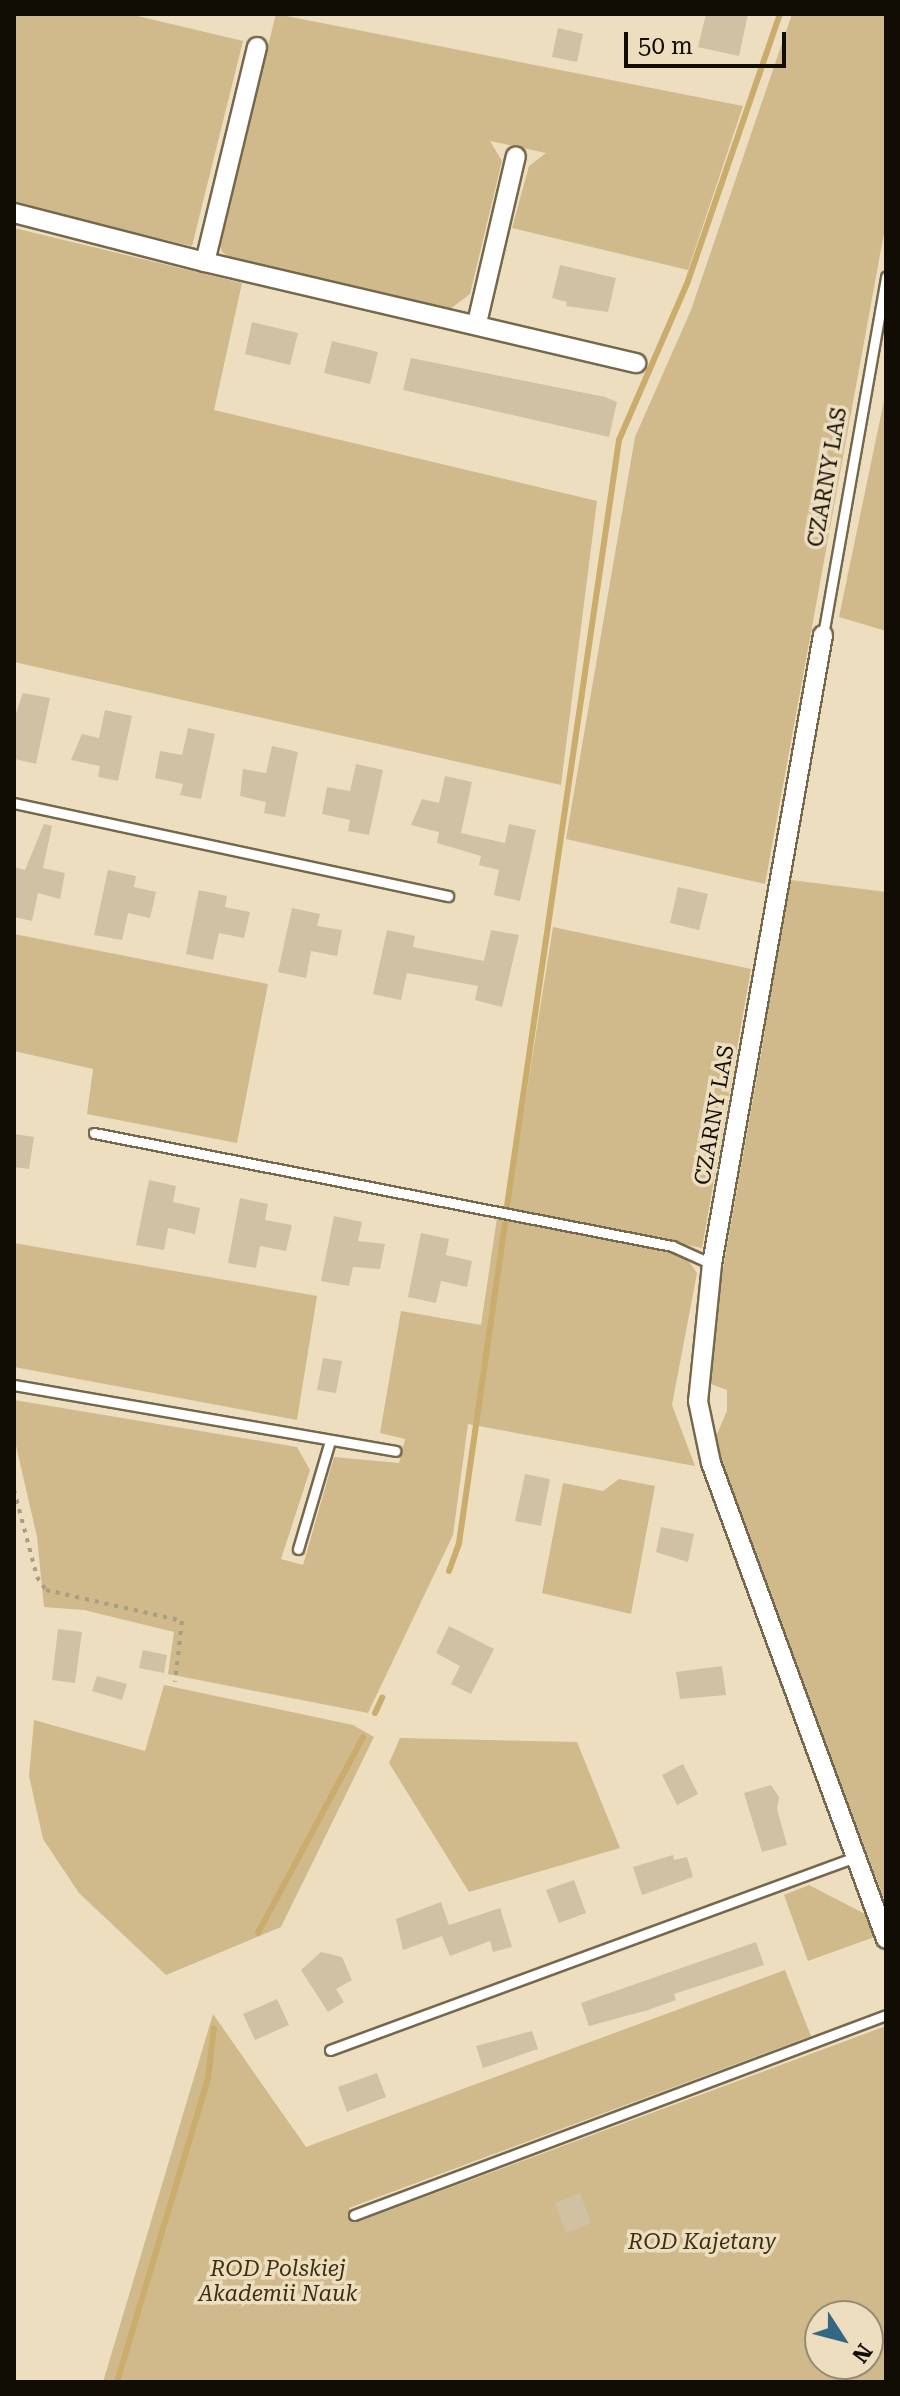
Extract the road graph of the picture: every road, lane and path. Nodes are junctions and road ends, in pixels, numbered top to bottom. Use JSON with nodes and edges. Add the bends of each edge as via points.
{"nodes":[{"id":1,"x":257,"y":47,"type":"dead end"},
{"id":2,"x":516,"y":156,"type":"dead end"},
{"id":3,"x":14,"y":213,"type":"edge"},
{"id":4,"x":205,"y":262,"type":"junction"},
{"id":5,"x":886,"y":277,"type":"edge"},
{"id":6,"x":477,"y":323,"type":"junction"},
{"id":7,"x":636,"y":363,"type":"dead end"},
{"id":8,"x":823,"y":635,"type":"joint"},
{"id":9,"x":14,"y":803,"type":"edge"},
{"id":10,"x":448,"y":896,"type":"dead end"},
{"id":11,"x":94,"y":1133,"type":"dead end"},
{"id":12,"x":712,"y":1264,"type":"junction"},
{"id":13,"x":14,"y":1385,"type":"edge"},
{"id":14,"x":330,"y":1441,"type":"junction"},
{"id":15,"x":395,"y":1451,"type":"dead end"},
{"id":16,"x":14,"y":1490,"type":"edge"},
{"id":17,"x":298,"y":1549,"type":"dead end"},
{"id":18,"x":175,"y":1682,"type":"dead end"},
{"id":19,"x":855,"y":1857,"type":"junction"},
{"id":20,"x":886,"y":1939,"type":"edge"},
{"id":21,"x":886,"y":2015,"type":"edge"},
{"id":22,"x":330,"y":2050,"type":"dead end"},
{"id":23,"x":354,"y":2215,"type":"dead end"}],
"edges":[{"from":1,"to":4,"type":"street"},
{"from":2,"to":6,"type":"street"},
{"from":3,"to":4,"type":"street"},
{"from":4,"to":6,"type":"street"},
{"from":5,"to":8,"type":"lane","name":"CZARNY LAS"},
{"from":6,"to":7,"type":"street"},
{"from":8,"to":12,"type":"street","name":"CZARNY LAS"},
{"from":9,"to":10,"type":"lane"},
{"from":11,"to":12,"type":"lane","via":[[672,1246]]},
{"from":12,"to":19,"type":"street","name":"CZARNY LAS","via":[[698,1380],[702,1429]]},
{"from":13,"to":14,"type":"lane"},
{"from":14,"to":15,"type":"lane"},
{"from":14,"to":17,"type":"lane"},
{"from":16,"to":18,"type":"path","via":[[37,1577],[46,1590],[182,1621]]},
{"from":19,"to":20,"type":"street","name":"CZARNY LAS"},
{"from":19,"to":22,"type":"lane"},
{"from":21,"to":23,"type":"lane"}]}
